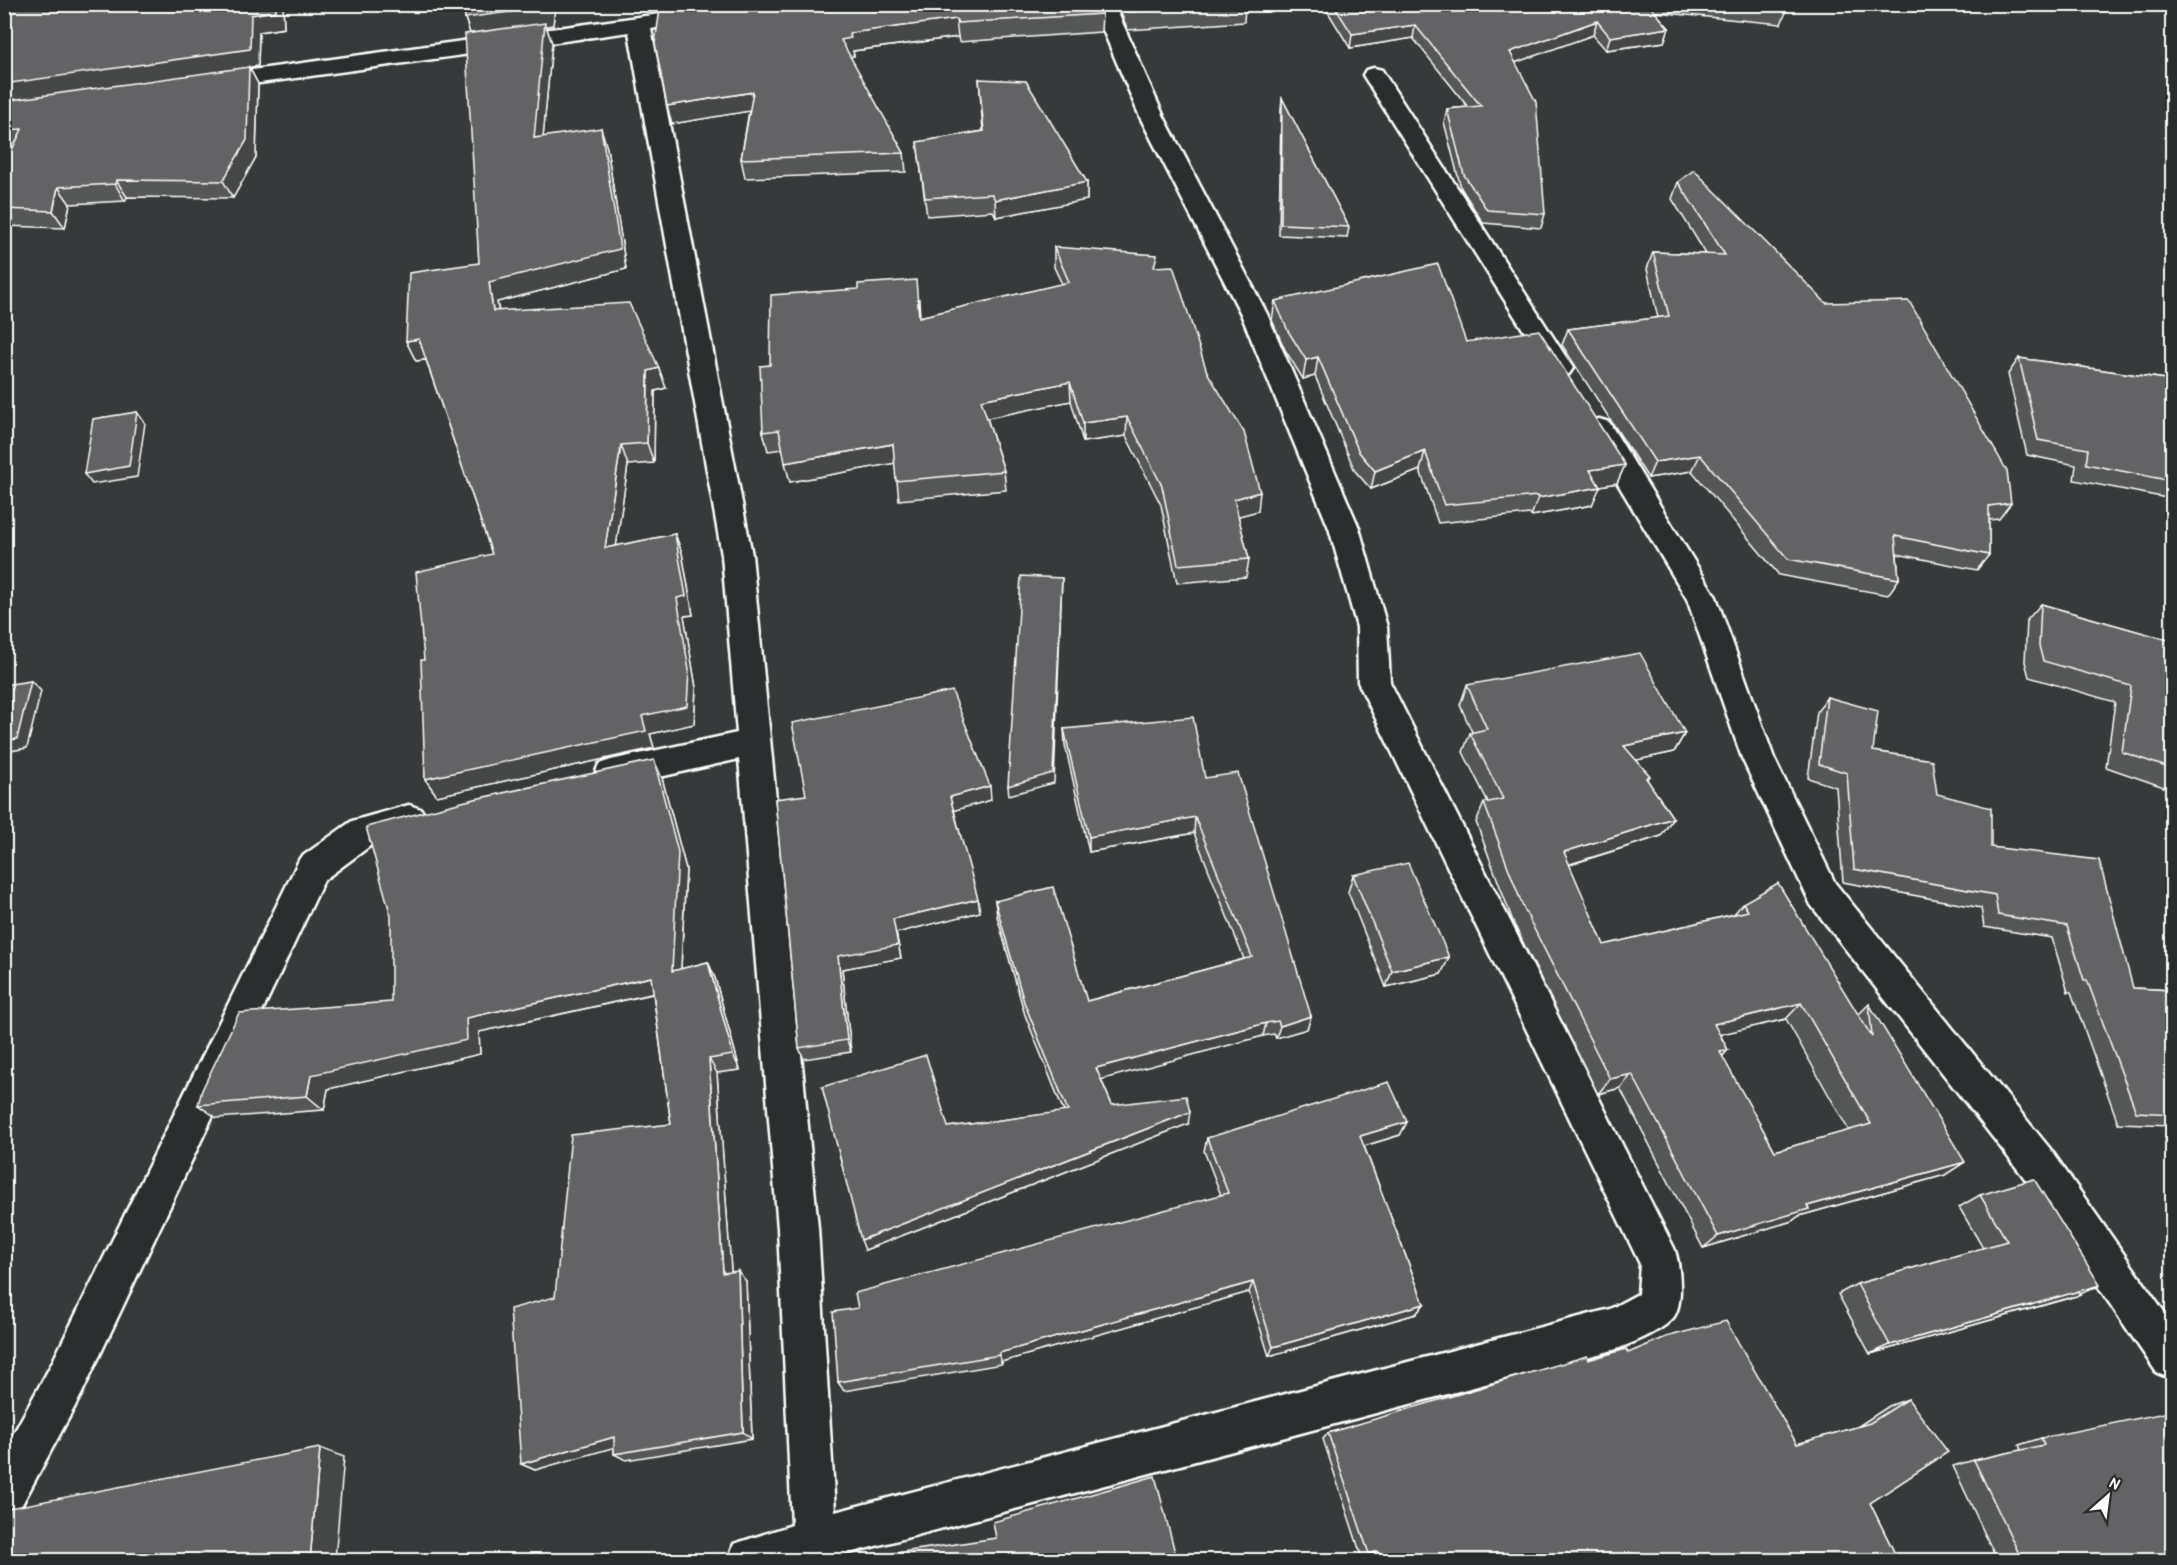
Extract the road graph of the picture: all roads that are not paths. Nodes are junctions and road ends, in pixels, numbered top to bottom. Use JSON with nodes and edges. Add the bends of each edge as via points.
{"nodes":[{"id":1,"x":1103,"y":4,"type":"edge"},
{"id":2,"x":683,"y":18,"type":"edge"},
{"id":3,"x":639,"y":24,"type":"junction"},
{"id":4,"x":1374,"y":75,"type":"dead end"},
{"id":5,"x":192,"y":85,"type":"edge"},
{"id":6,"x":753,"y":743,"type":"junction"},
{"id":7,"x":581,"y":780,"type":"edge"},
{"id":8,"x":443,"y":811,"type":"edge"},
{"id":9,"x":2172,"y":1358,"type":"edge"},
{"id":10,"x":4,"y":1496,"type":"edge"},
{"id":11,"x":815,"y":1550,"type":"edge"},
{"id":12,"x":750,"y":1560,"type":"edge"}],
"edges":[{"from":1,"to":11,"type":"street","via":[[1152,117],[1254,314],[1344,528],[1372,627],[1374,682],[1660,1262],[1658,1305],[1617,1328]]},
{"from":2,"to":3,"type":"street"},
{"from":3,"to":5,"type":"street"},
{"from":3,"to":6,"type":"street","via":[[737,555]]},
{"from":4,"to":9,"type":"street","via":[[1701,597],[1758,758],[1823,894],[2037,1163]]},
{"from":6,"to":7,"type":"street"},
{"from":6,"to":11,"type":"street","via":[[798,1228]]},
{"from":8,"to":10,"type":"street","via":[[364,831],[312,869],[66,1380]]},
{"from":11,"to":12,"type":"street"}]}
